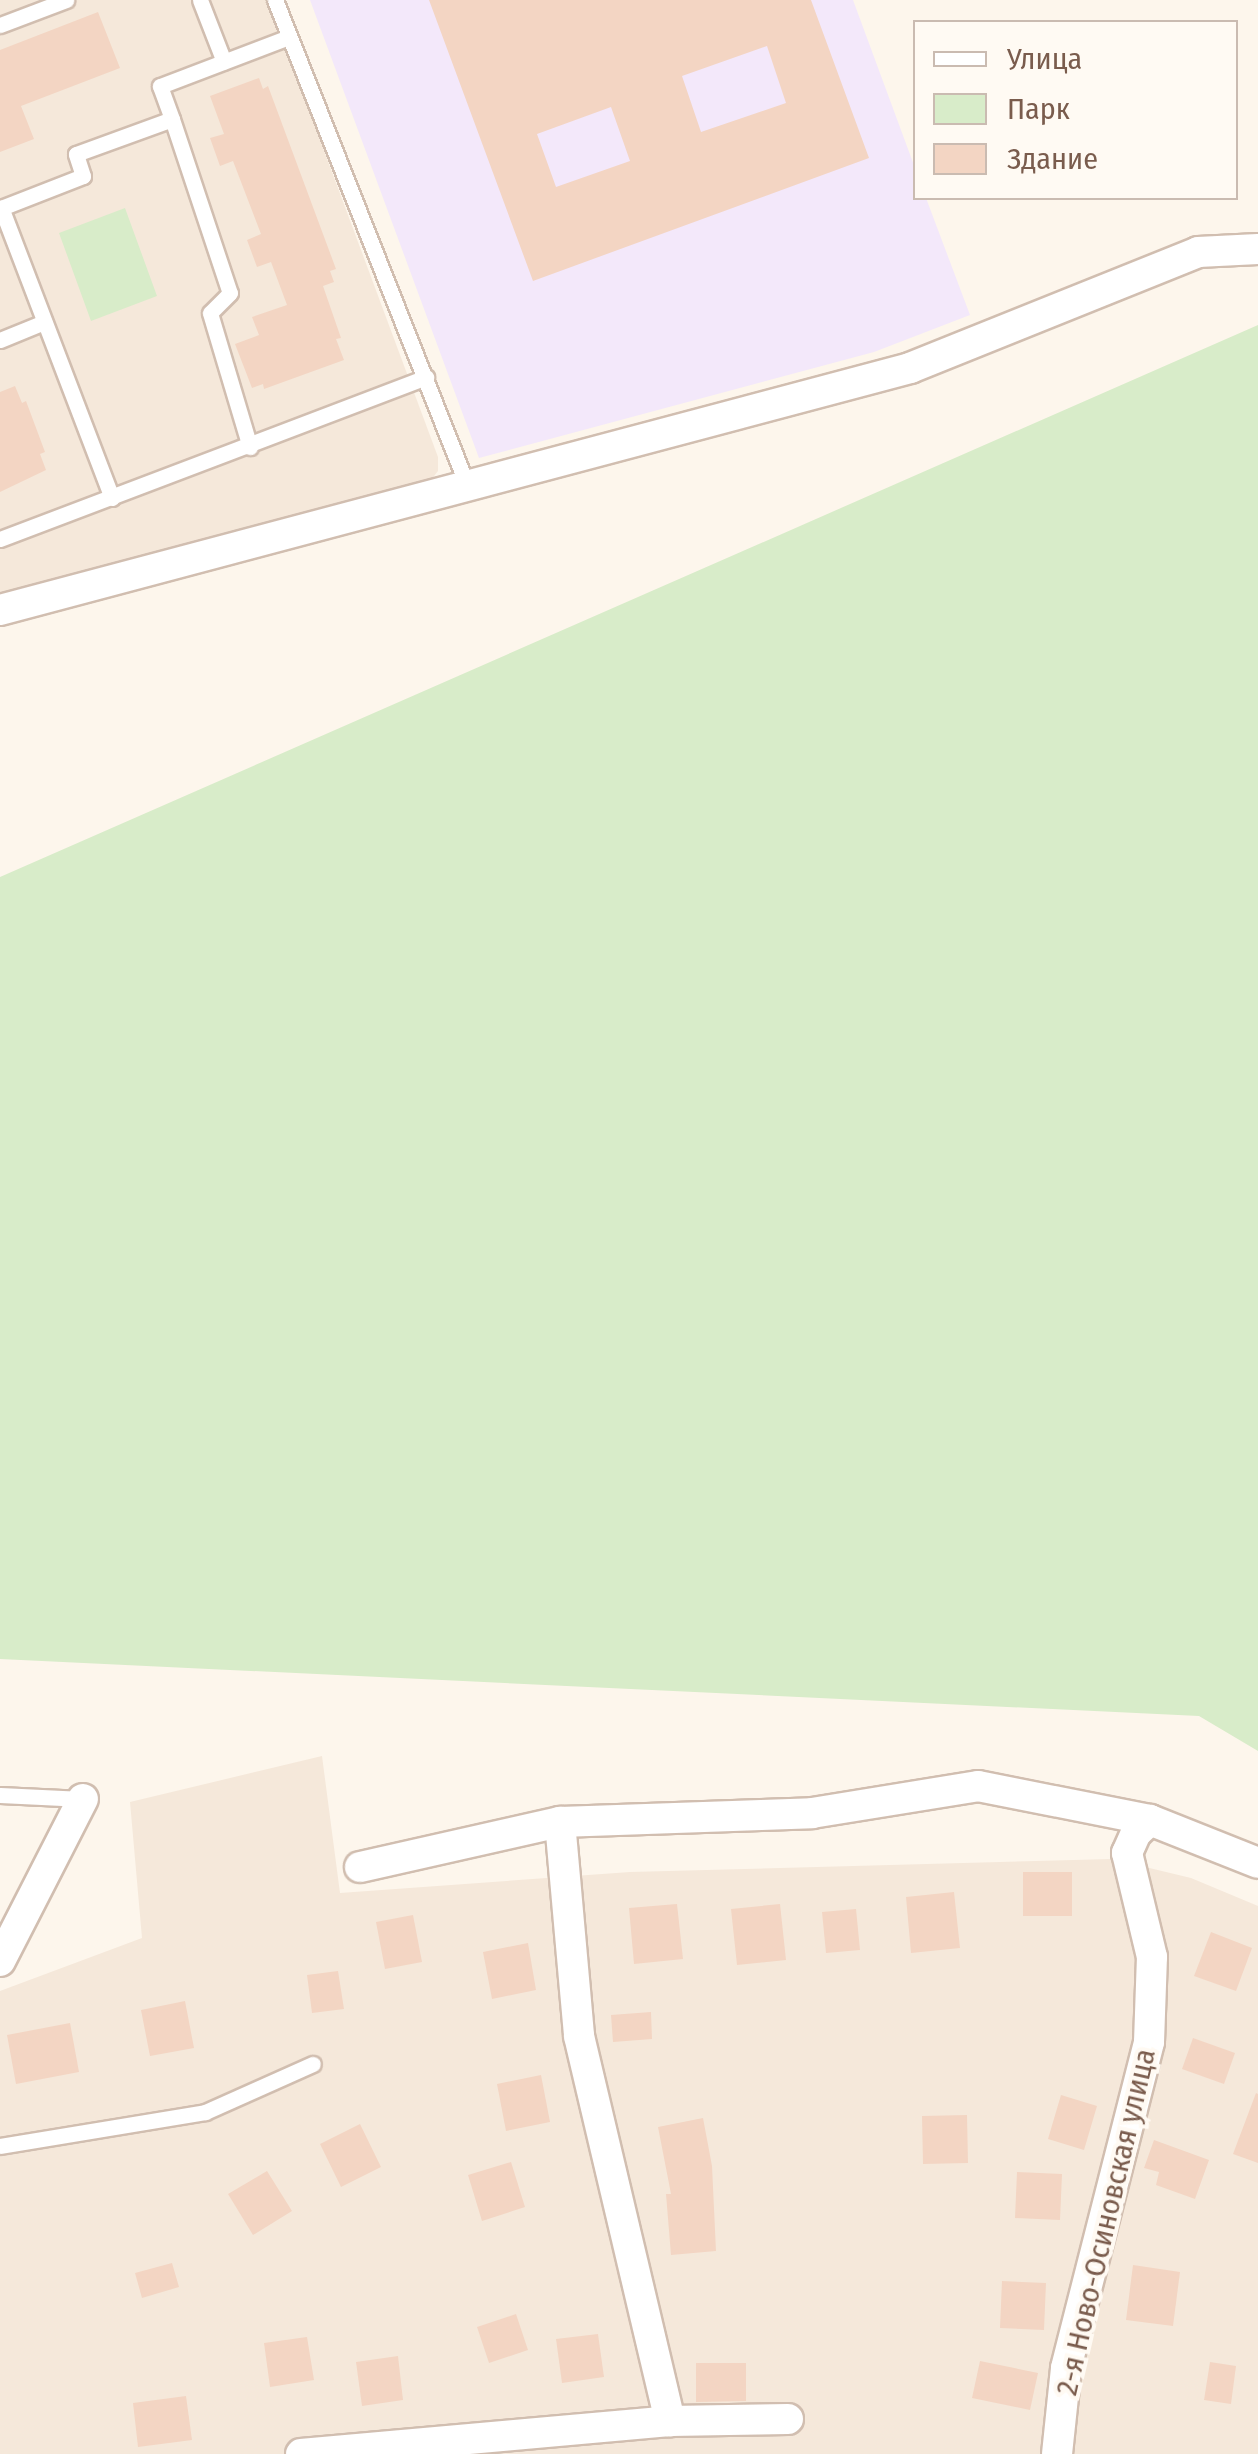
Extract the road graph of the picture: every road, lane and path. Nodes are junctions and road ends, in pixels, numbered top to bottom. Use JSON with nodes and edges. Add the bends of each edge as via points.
{"nodes":[{"id":1,"x":66,"y":0,"type":"edge"},
{"id":2,"x":200,"y":0,"type":"edge"},
{"id":3,"x":275,"y":0,"type":"edge"},
{"id":4,"x":0,"y":25,"type":"edge"},
{"id":5,"x":289,"y":37,"type":"junction"},
{"id":6,"x":224,"y":62,"type":"junction"},
{"id":7,"x":172,"y":119,"type":"junction"},
{"id":8,"x":1258,"y":249,"type":"edge"},
{"id":9,"x":44,"y":322,"type":"junction"},
{"id":10,"x":0,"y":340,"type":"edge"},
{"id":11,"x":426,"y":377,"type":"junction"},
{"id":12,"x":250,"y":447,"type":"junction"},
{"id":13,"x":467,"y":485,"type":"junction"},
{"id":14,"x":112,"y":498,"type":"junction"},
{"id":15,"x":0,"y":538,"type":"edge"},
{"id":16,"x":0,"y":610,"type":"edge"},
{"id":17,"x":0,"y":1795,"type":"edge"},
{"id":18,"x":83,"y":1799,"type":"joint"},
{"id":19,"x":1150,"y":1820,"type":"junction"},
{"id":20,"x":560,"y":1822,"type":"junction"},
{"id":21,"x":1258,"y":1862,"type":"edge"},
{"id":22,"x":360,"y":1866,"type":"dead end"},
{"id":23,"x":0,"y":1962,"type":"edge"},
{"id":24,"x":314,"y":2064,"type":"dead end"},
{"id":25,"x":0,"y":2146,"type":"edge"},
{"id":26,"x":788,"y":2418,"type":"dead end"},
{"id":27,"x":670,"y":2421,"type":"junction"},
{"id":28,"x":301,"y":2454,"type":"edge"},
{"id":29,"x":1058,"y":2454,"type":"edge"}],
"edges":[{"from":1,"to":4,"type":"lane"},
{"from":2,"to":6,"type":"lane"},
{"from":3,"to":5,"type":"lane"},
{"from":5,"to":6,"type":"lane"},
{"from":5,"to":11,"type":"lane"},
{"from":6,"to":7,"type":"lane","via":[[160,86]]},
{"from":7,"to":9,"type":"lane","via":[[76,154],[83,176],[1,208]]},
{"from":7,"to":12,"type":"lane","via":[[230,293],[210,313]]},
{"from":8,"to":13,"type":"street","via":[[1198,252],[910,368]]},
{"from":9,"to":10,"type":"lane"},
{"from":9,"to":14,"type":"lane"},
{"from":11,"to":12,"type":"lane"},
{"from":11,"to":13,"type":"lane"},
{"from":12,"to":14,"type":"lane"},
{"from":13,"to":16,"type":"street"},
{"from":14,"to":15,"type":"lane"},
{"from":17,"to":18,"type":"lane"},
{"from":18,"to":23,"type":"street"},
{"from":19,"to":20,"type":"street","via":[[978,1786],[812,1814]]},
{"from":19,"to":21,"type":"street"},
{"from":19,"to":29,"type":"street","name":"2-я Ново-Осиновская улица","via":[[1127,1853],[1152,1957],[1149,2042],[1066,2368]]},
{"from":20,"to":22,"type":"street"},
{"from":20,"to":27,"type":"street","via":[[579,2036]]},
{"from":24,"to":25,"type":"lane","via":[[205,2112]]},
{"from":26,"to":27,"type":"street"},
{"from":27,"to":28,"type":"street"}]}
